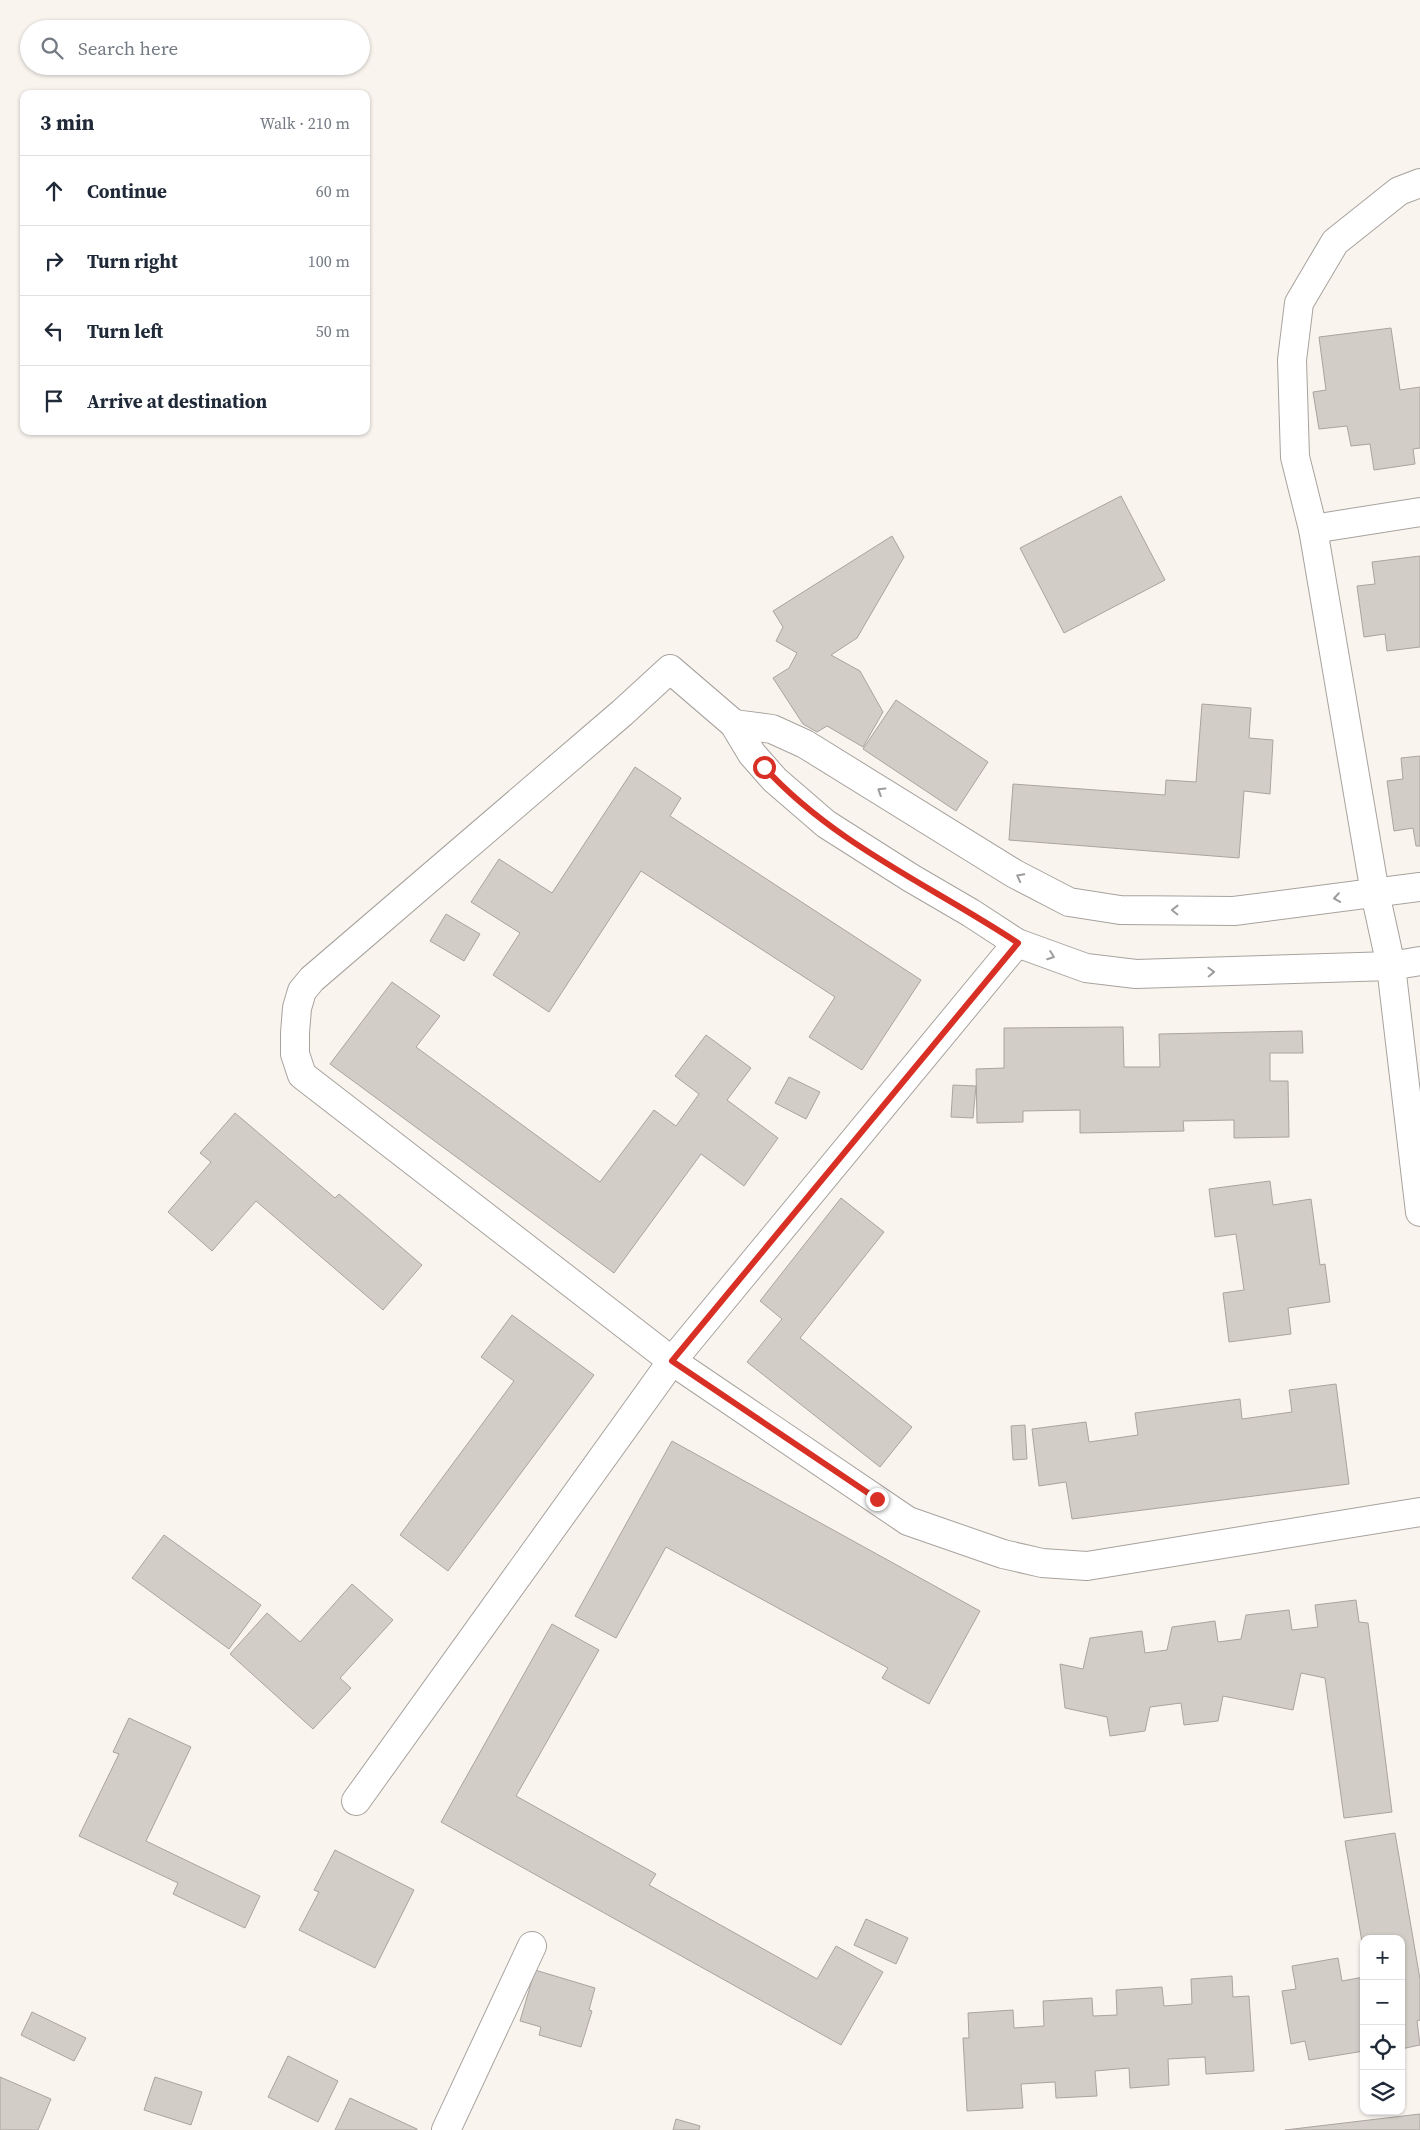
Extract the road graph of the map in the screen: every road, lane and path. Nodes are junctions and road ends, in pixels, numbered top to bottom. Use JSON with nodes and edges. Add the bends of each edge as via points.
{"nodes":[{"id":1,"x":1420,"y":183,"type":"edge"},
{"id":2,"x":1420,"y":512,"type":"edge"},
{"id":3,"x":1312,"y":529,"type":"junction"},
{"id":4,"x":734,"y":724,"type":"junction"},
{"id":5,"x":1420,"y":887,"type":"edge"},
{"id":6,"x":1375,"y":893,"type":"junction"},
{"id":7,"x":1018,"y":943,"type":"junction"},
{"id":8,"x":1420,"y":961,"type":"edge"},
{"id":9,"x":1391,"y":966,"type":"junction"},
{"id":10,"x":1420,"y":1212,"type":"edge"},
{"id":11,"x":672,"y":1361,"type":"junction"},
{"id":12,"x":1420,"y":1512,"type":"edge"},
{"id":13,"x":356,"y":1801,"type":"dead end"},
{"id":14,"x":532,"y":1946,"type":"dead end"},
{"id":15,"x":446,"y":2130,"type":"edge"}],
"edges":[{"from":1,"to":3,"type":"street","via":[[1399,191],[1335,242],[1299,303],[1292,360],[1295,457]]},
{"from":2,"to":3,"type":"street"},
{"from":3,"to":6,"type":"street"},
{"from":6,"to":4,"type":"street","one_way":true,"via":[[1234,911],[1120,910],[1069,902],[1015,874],[805,744],[772,729]]},
{"from":4,"to":7,"type":"street","via":[[752,754],[775,780],[826,824]]},
{"from":4,"to":11,"type":"street","via":[[670,669],[312,979],[302,991],[297,1008],[295,1054],[302,1075]]},
{"from":5,"to":6,"type":"street"},
{"from":6,"to":9,"type":"street"},
{"from":7,"to":9,"type":"street","one_way":true,"via":[[1086,968],[1136,974]]},
{"from":7,"to":11,"type":"street"},
{"from":8,"to":9,"type":"street"},
{"from":9,"to":10,"type":"street"},
{"from":11,"to":12,"type":"street","via":[[908,1521],[1003,1554],[1042,1563],[1087,1566]]},
{"from":11,"to":13,"type":"street"},
{"from":14,"to":15,"type":"street"}]}
